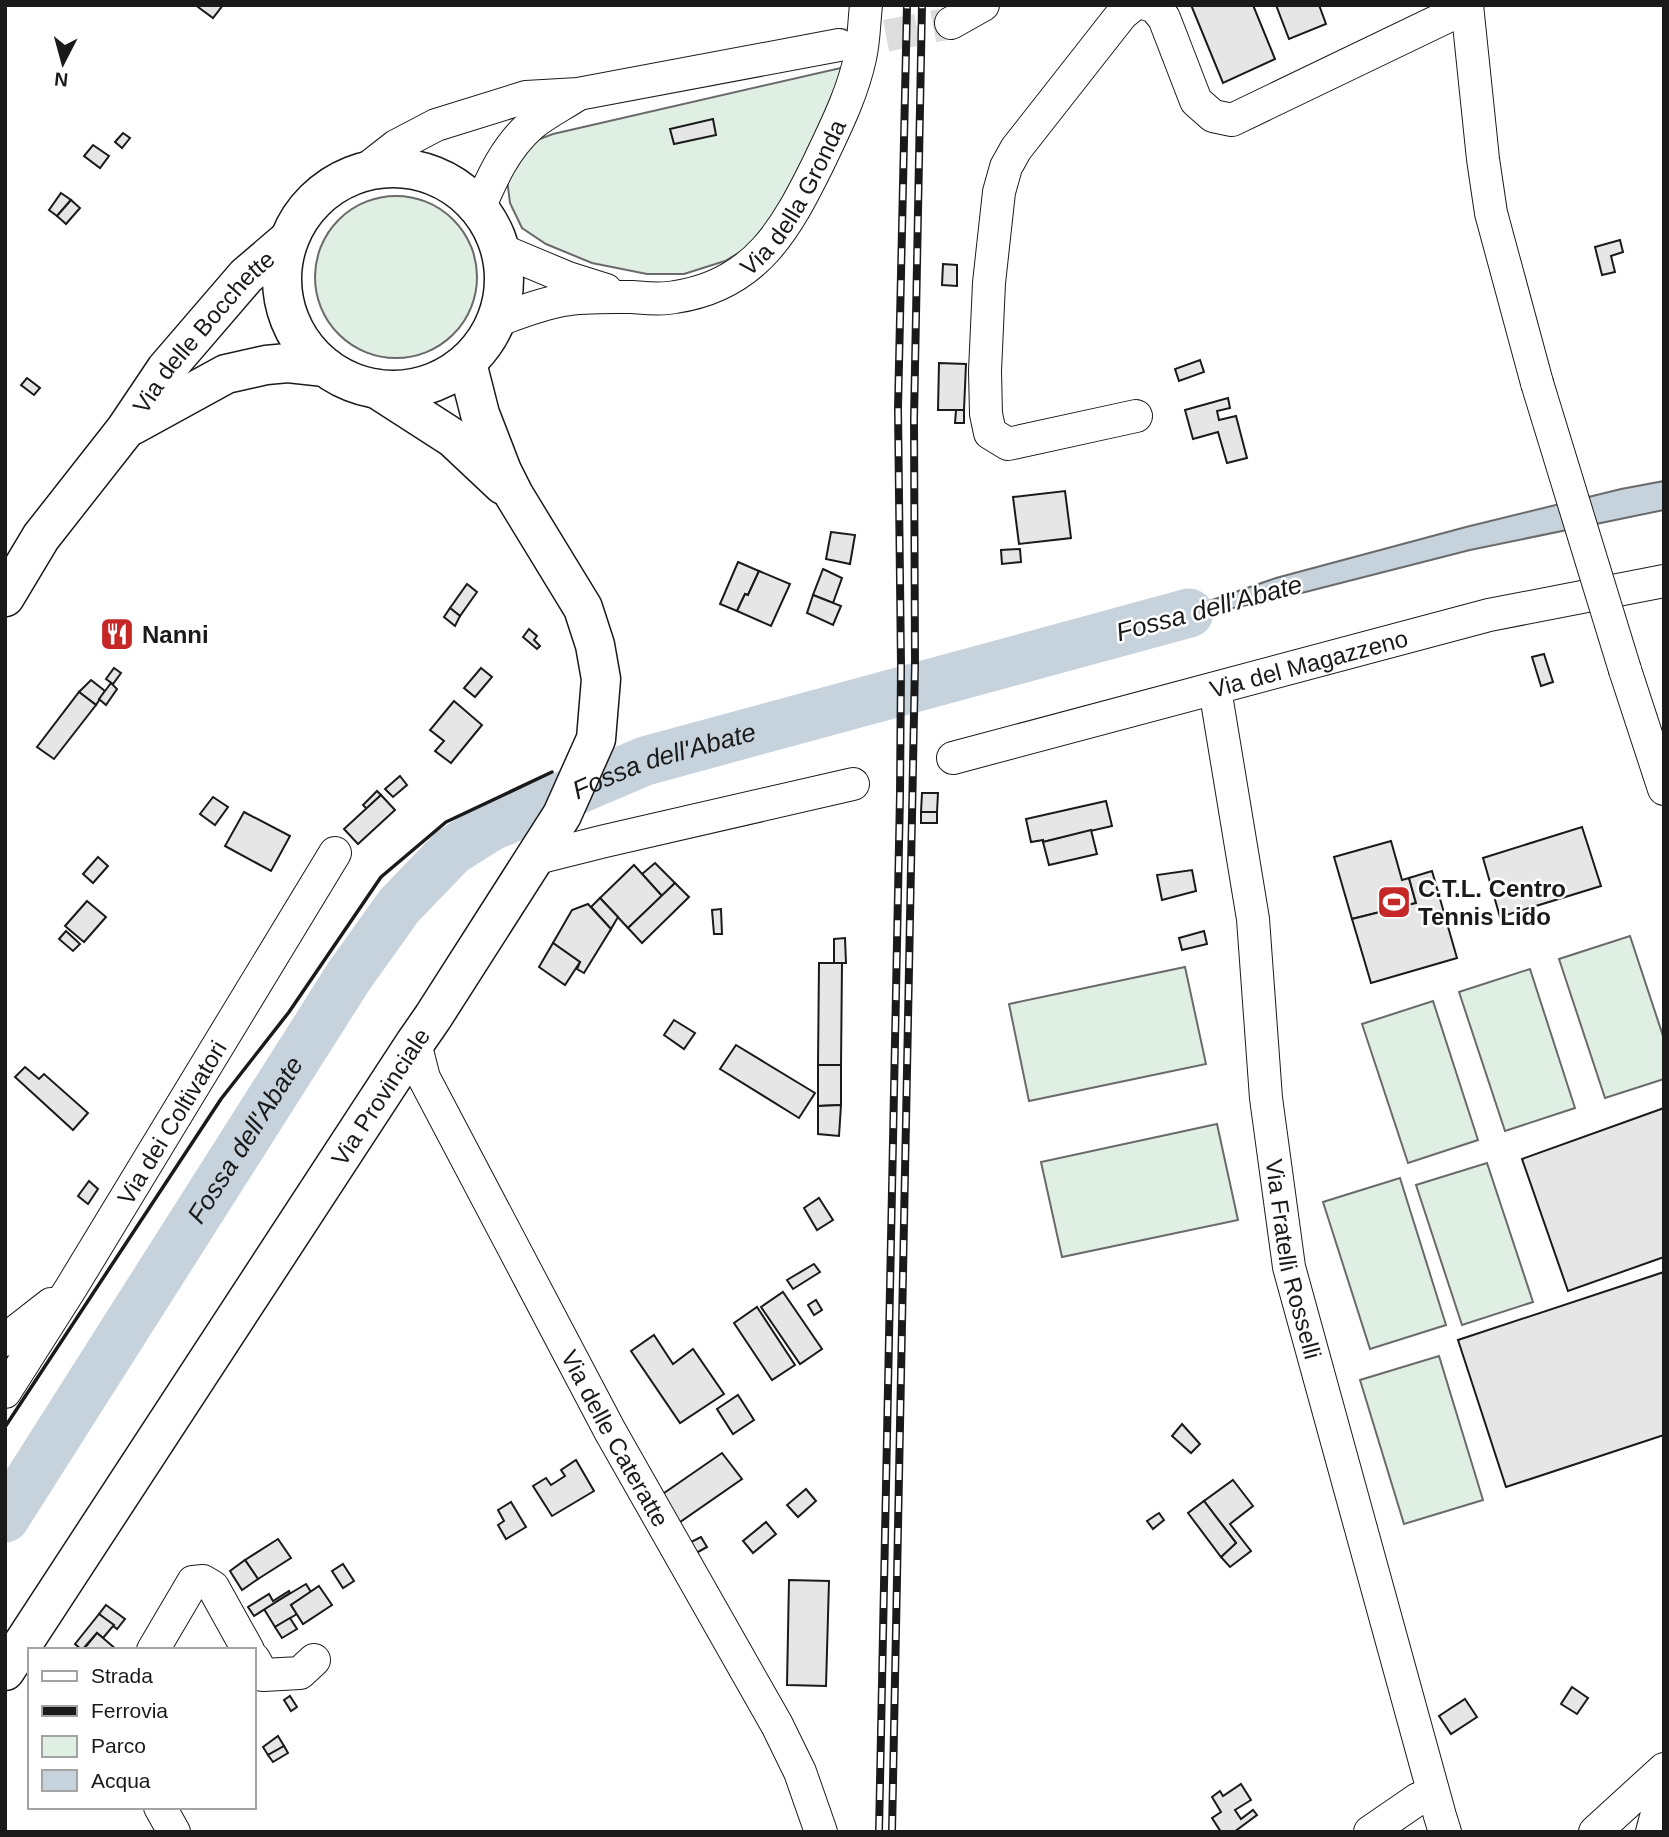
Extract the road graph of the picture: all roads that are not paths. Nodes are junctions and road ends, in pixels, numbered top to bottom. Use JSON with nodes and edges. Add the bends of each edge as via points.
{"nodes":[{"id":1,"x":866,"y":5,"type":"edge"},
{"id":2,"x":984,"y":5,"type":"edge"},
{"id":3,"x":1133,"y":5,"type":"edge"},
{"id":4,"x":1149,"y":5,"type":"edge"},
{"id":5,"x":1467,"y":6,"type":"edge"},
{"id":6,"x":951,"y":23,"type":"tunnel mouth"},
{"id":7,"x":839,"y":45,"type":"tunnel mouth"},
{"id":8,"x":578,"y":94,"type":"junction"},
{"id":9,"x":364,"y":171,"type":"junction"},
{"id":10,"x":479,"y":208,"type":"junction"},
{"id":11,"x":288,"y":240,"type":"junction"},
{"id":12,"x":501,"y":250,"type":"junction"},
{"id":13,"x":631,"y":297,"type":"junction"},
{"id":14,"x":496,"y":321,"type":"junction"},
{"id":15,"x":467,"y":363,"type":"junction"},
{"id":16,"x":325,"y":368,"type":"junction"},
{"id":17,"x":377,"y":389,"type":"junction"},
{"id":18,"x":1136,"y":416,"type":"dead end"},
{"id":19,"x":125,"y":430,"type":"junction"},
{"id":20,"x":514,"y":495,"type":"junction"},
{"id":21,"x":1664,"y":581,"type":"edge"},
{"id":22,"x":5,"y":597,"type":"edge"},
{"id":23,"x":1215,"y":689,"type":"junction"},
{"id":24,"x":953,"y":758,"type":"dead end"},
{"id":25,"x":853,"y":784,"type":"dead end"},
{"id":26,"x":1664,"y":789,"type":"edge"},
{"id":27,"x":335,"y":853,"type":"dead end"},
{"id":28,"x":533,"y":859,"type":"junction"},
{"id":29,"x":415,"y":1043,"type":"junction"},
{"id":30,"x":71,"y":1288,"type":"junction"},
{"id":31,"x":5,"y":1340,"type":"edge"},
{"id":32,"x":5,"y":1392,"type":"edge"},
{"id":33,"x":154,"y":1648,"type":"edge"},
{"id":34,"x":247,"y":1648,"type":"edge"},
{"id":35,"x":314,"y":1660,"type":"dead end"},
{"id":36,"x":256,"y":1663,"type":"edge"},
{"id":37,"x":17,"y":1664,"type":"edge"},
{"id":38,"x":1664,"y":1769,"type":"edge"},
{"id":39,"x":1664,"y":1798,"type":"edge"},
{"id":40,"x":160,"y":1809,"type":"edge"},
{"id":41,"x":1445,"y":1818,"type":"edge"},
{"id":42,"x":174,"y":1832,"type":"edge"},
{"id":43,"x":821,"y":1832,"type":"edge"},
{"id":44,"x":1370,"y":1832,"type":"edge"},
{"id":45,"x":1595,"y":1832,"type":"edge"},
{"id":46,"x":1652,"y":1832,"type":"edge"}],
"edges":[{"from":1,"to":13,"type":"street","name":"Via della Gronda","via":[[861,56],[849,97],[799,202],[765,251],[737,275],[704,290],[673,298]]},
{"from":2,"to":6,"type":"street"},
{"from":3,"to":18,"type":"street","via":[[1071,78],[1006,167],[997,205],[985,371],[990,433],[1008,444]]},
{"from":4,"to":5,"type":"street","via":[[1164,18],[1196,101],[1213,116],[1232,120]]},
{"from":5,"to":26,"type":"street","bridge":true,"via":[[1491,213],[1537,383]]},
{"from":7,"to":8,"type":"street"},
{"from":8,"to":9,"type":"street","via":[[526,97],[436,125],[396,146]]},
{"from":8,"to":10,"type":"street","via":[[524,133],[498,165]]},
{"from":9,"to":10,"type":"main road","via":[[407,168],[427,173],[447,182]]},
{"from":9,"to":11,"type":"main road","via":[[317,196]]},
{"from":10,"to":12,"type":"main road"},
{"from":11,"to":16,"type":"main road","via":[[281,268],[287,314],[304,348]]},
{"from":11,"to":19,"type":"main road","name":"Via delle Bocchette","via":[[246,276],[166,369]]},
{"from":12,"to":13,"type":"street","name":"Via della Gronda","via":[[568,278]]},
{"from":12,"to":14,"type":"main road","via":[[503,298]]},
{"from":13,"to":14,"type":"street","name":"Via della Gronda","via":[[563,300]]},
{"from":14,"to":15,"type":"main road"},
{"from":15,"to":17,"type":"main road","via":[[440,380],[409,390]]},
{"from":15,"to":20,"type":"main road","name":"Via Provinciale","via":[[480,414]]},
{"from":16,"to":17,"type":"main road","via":[[349,382]]},
{"from":16,"to":19,"type":"main road","name":"Via delle Bocchette","via":[[288,363],[226,373]]},
{"from":17,"to":20,"type":"main road","name":"Via Provinciale","via":[[453,438]]},
{"from":19,"to":22,"type":"main road","name":"Via delle Bocchette","via":[[41,537]]},
{"from":20,"to":28,"type":"main road","name":"Via Provinciale","via":[[583,608],[601,679],[596,739],[562,815]]},
{"from":21,"to":23,"type":"street","name":"Via del Magazzeno","via":[[1489,615]]},
{"from":23,"to":24,"type":"street","name":"Via del Magazzeno"},
{"from":23,"to":41,"type":"street","name":"Via Fratelli Rosselli","via":[[1253,919],[1266,1098],[1289,1267]]},
{"from":25,"to":28,"type":"street"},
{"from":27,"to":30,"type":"street","name":"Via dei Coltivatori"},
{"from":28,"to":29,"type":"main road","name":"Via Provinciale"},
{"from":29,"to":37,"type":"main road","name":"Via Provinciale"},
{"from":29,"to":43,"type":"street","name":"Via delle Cateratte","via":[[424,1079],[604,1419],[777,1725]]},
{"from":30,"to":31,"type":"street"},
{"from":30,"to":32,"type":"street","name":"Via dei Coltivatori"},
{"from":33,"to":34,"type":"street","via":[[193,1582],[203,1580],[213,1587]]},
{"from":35,"to":36,"type":"street","via":[[300,1673],[263,1675]]},
{"from":38,"to":45,"type":"street"},
{"from":39,"to":46,"type":"street"},
{"from":40,"to":42,"type":"street"},
{"from":41,"to":44,"type":"street","via":[[1418,1799]]}]}
